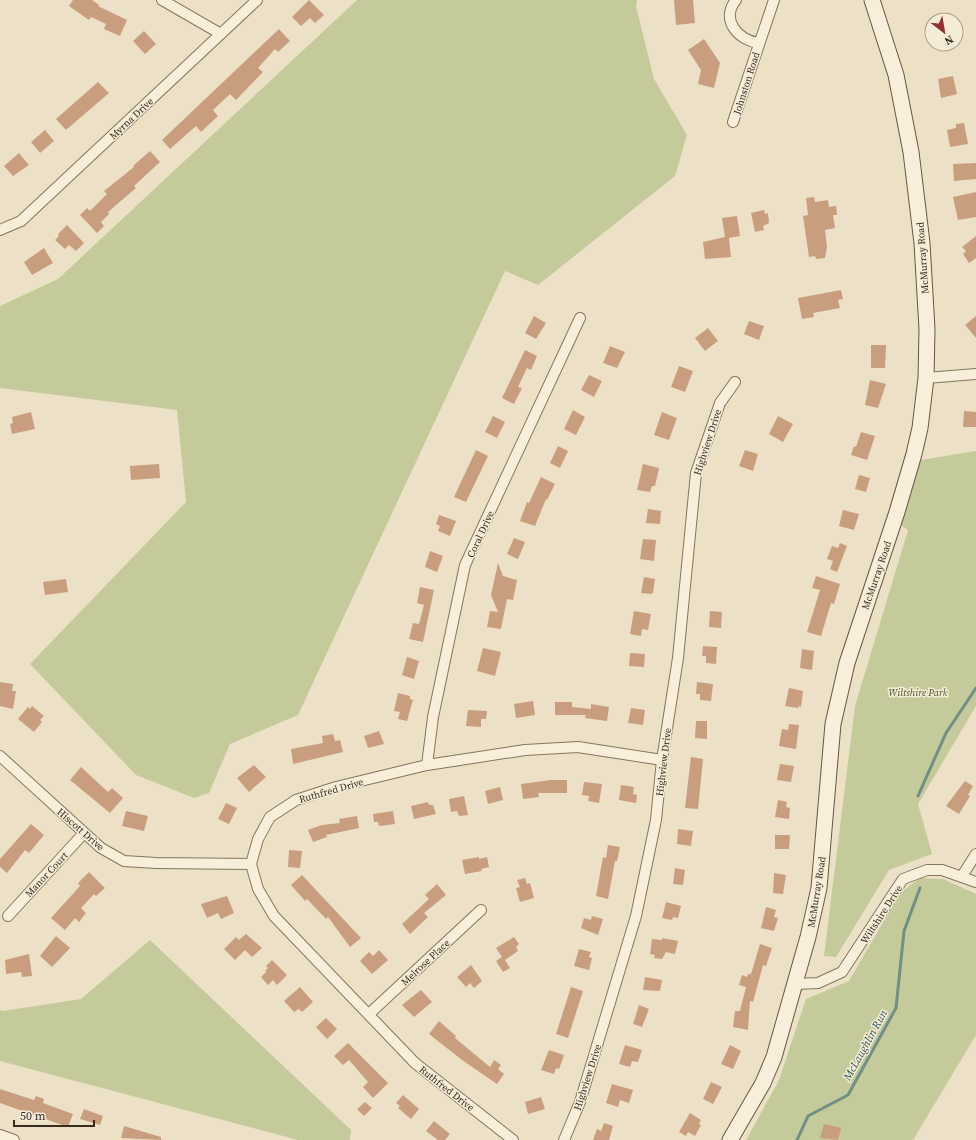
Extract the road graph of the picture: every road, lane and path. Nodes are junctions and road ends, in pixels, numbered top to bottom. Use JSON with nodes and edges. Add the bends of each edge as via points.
{"nodes":[{"id":1,"x":162,"y":0,"type":"edge"},
{"id":2,"x":257,"y":0,"type":"edge"},
{"id":3,"x":736,"y":0,"type":"edge"},
{"id":4,"x":774,"y":0,"type":"edge"},
{"id":5,"x":872,"y":0,"type":"edge"},
{"id":6,"x":221,"y":34,"type":"junction"},
{"id":7,"x":759,"y":43,"type":"junction"},
{"id":8,"x":732,"y":122,"type":"dead end"},
{"id":9,"x":0,"y":230,"type":"edge"},
{"id":10,"x":580,"y":318,"type":"dead end"},
{"id":11,"x":976,"y":374,"type":"edge"},
{"id":12,"x":926,"y":378,"type":"junction"},
{"id":13,"x":736,"y":382,"type":"dead end"},
{"id":14,"x":0,"y":756,"type":"edge"},
{"id":15,"x":662,"y":760,"type":"junction"},
{"id":16,"x":427,"y":765,"type":"junction"},
{"id":17,"x":84,"y":833,"type":"junction"},
{"id":18,"x":976,"y":854,"type":"edge"},
{"id":19,"x":251,"y":864,"type":"junction"},
{"id":20,"x":962,"y":876,"type":"junction"},
{"id":21,"x":976,"y":882,"type":"edge"},
{"id":22,"x":482,"y":910,"type":"dead end"},
{"id":23,"x":8,"y":916,"type":"dead end"},
{"id":24,"x":795,"y":984,"type":"junction"},
{"id":25,"x":369,"y":1014,"type":"junction"},
{"id":26,"x":0,"y":1135,"type":"edge"},
{"id":27,"x":14,"y":1140,"type":"edge"},
{"id":28,"x":513,"y":1140,"type":"edge"},
{"id":29,"x":564,"y":1140,"type":"edge"},
{"id":30,"x":730,"y":1140,"type":"edge"}],
"edges":[{"from":1,"to":6,"type":"street"},
{"from":2,"to":6,"type":"street","name":"Myrna Drive"},
{"from":3,"to":7,"type":"street","name":"Johnston Road","via":[[731,12],[734,30],[745,40]]},
{"from":4,"to":7,"type":"street","name":"Johnston Road"},
{"from":5,"to":12,"type":"main road","name":"McMurray Road","via":[[898,81],[912,160],[922,243]]},
{"from":6,"to":9,"type":"street","name":"Myrna Drive","via":[[21,221]]},
{"from":7,"to":8,"type":"street","name":"Johnston Road"},
{"from":10,"to":16,"type":"street","name":"Coral Drive","via":[[465,565],[433,717]]},
{"from":11,"to":12,"type":"street"},
{"from":12,"to":24,"type":"main road","name":"McMurray Road","via":[[914,454],[839,692],[829,763],[818,888]]},
{"from":13,"to":15,"type":"street","name":"Highview Drive","via":[[720,403],[696,473],[678,658]]},
{"from":14,"to":17,"type":"street","name":"Hiscott Drive"},
{"from":15,"to":16,"type":"street","name":"Ruthfred Drive","via":[[578,747],[525,750]]},
{"from":15,"to":29,"type":"street","name":"Highview Drive","via":[[656,820],[636,916],[580,1102]]},
{"from":16,"to":19,"type":"street","name":"Ruthfred Drive","via":[[336,787],[296,800],[270,817],[258,839]]},
{"from":17,"to":19,"type":"street","name":"Hiscott Drive","via":[[101,848],[124,861]]},
{"from":17,"to":23,"type":"street","name":"Manor Court"},
{"from":18,"to":20,"type":"street"},
{"from":19,"to":25,"type":"street","name":"Ruthfred Drive","via":[[258,889],[274,916]]},
{"from":20,"to":21,"type":"street","name":"Wiltshire Drive"},
{"from":20,"to":24,"type":"street","name":"Wiltshire Drive","via":[[942,870],[927,870],[903,879],[842,972],[818,983]]},
{"from":22,"to":25,"type":"street","name":"Melrose Place"},
{"from":24,"to":30,"type":"main road","name":"McMurray Road","via":[[771,1063]]},
{"from":25,"to":28,"type":"street","name":"Ruthfred Drive","via":[[415,1063]]},
{"from":26,"to":27,"type":"street"}]}
